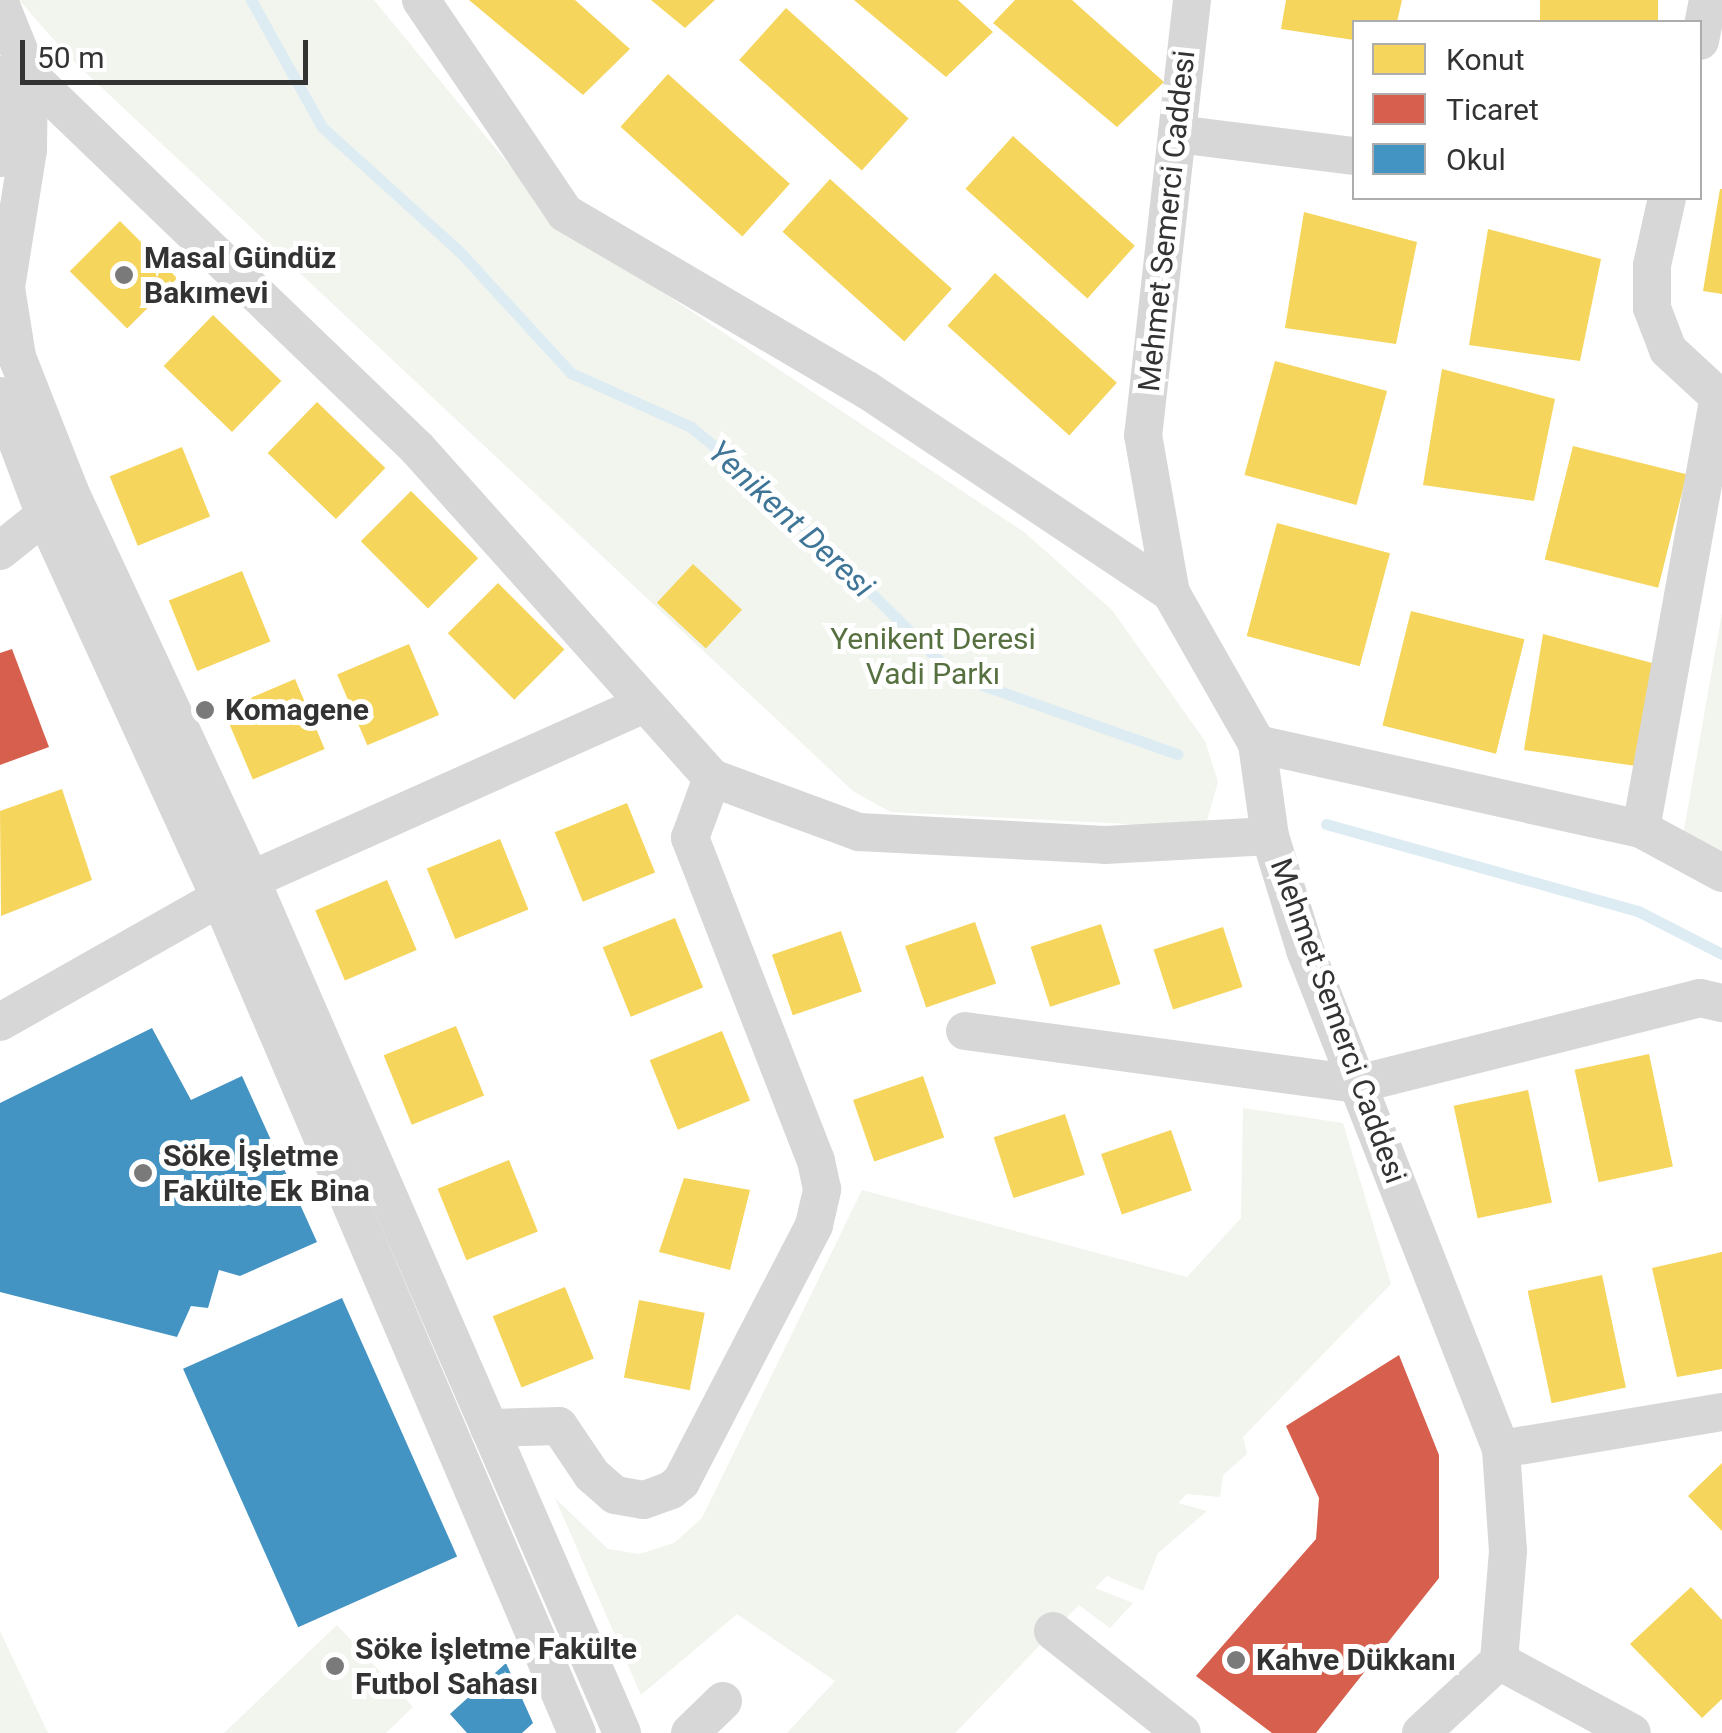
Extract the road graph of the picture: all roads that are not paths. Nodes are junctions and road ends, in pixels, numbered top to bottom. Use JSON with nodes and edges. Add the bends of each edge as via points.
{"nodes":[{"id":1,"x":421,"y":0,"type":"edge"},
{"id":2,"x":1192,"y":0,"type":"edge"},
{"id":3,"x":1708,"y":0,"type":"edge"},
{"id":4,"x":0,"y":3,"type":"edge"},
{"id":5,"x":1702,"y":30,"type":"edge"},
{"id":6,"x":14,"y":75,"type":"edge"},
{"id":7,"x":1177,"y":134,"type":"junction"},
{"id":8,"x":1352,"y":156,"type":"edge"},
{"id":9,"x":0,"y":166,"type":"edge"},
{"id":10,"x":1667,"y":200,"type":"edge"},
{"id":11,"x":0,"y":396,"type":"edge"},
{"id":12,"x":1720,"y":397,"type":"edge"},
{"id":13,"x":58,"y":505,"type":"junction"},
{"id":14,"x":0,"y":552,"type":"edge"},
{"id":15,"x":1171,"y":593,"type":"junction"},
{"id":16,"x":635,"y":696,"type":"junction"},
{"id":17,"x":1257,"y":744,"type":"junction"},
{"id":18,"x":712,"y":778,"type":"junction"},
{"id":19,"x":1642,"y":830,"type":"junction"},
{"id":20,"x":1270,"y":836,"type":"junction"},
{"id":21,"x":1722,"y":873,"type":"edge"},
{"id":22,"x":231,"y":879,"type":"junction"},
{"id":23,"x":0,"y":992,"type":"edge"},
{"id":24,"x":1722,"y":1003,"type":"edge"},
{"id":25,"x":0,"y":1022,"type":"edge"},
{"id":26,"x":965,"y":1031,"type":"dead end"},
{"id":27,"x":1358,"y":1084,"type":"junction"},
{"id":28,"x":1722,"y":1412,"type":"edge"},
{"id":29,"x":490,"y":1428,"type":"junction"},
{"id":30,"x":1501,"y":1449,"type":"junction"},
{"id":31,"x":1053,"y":1631,"type":"dead end"},
{"id":32,"x":1499,"y":1662,"type":"junction"},
{"id":33,"x":724,"y":1701,"type":"dead end"},
{"id":34,"x":577,"y":1733,"type":"edge"},
{"id":35,"x":622,"y":1733,"type":"edge"},
{"id":36,"x":690,"y":1733,"type":"edge"},
{"id":37,"x":1182,"y":1733,"type":"edge"},
{"id":38,"x":1421,"y":1733,"type":"edge"},
{"id":39,"x":1632,"y":1733,"type":"edge"}],
"edges":[{"from":1,"to":15,"type":"street","via":[[565,213],[867,390]]},
{"from":2,"to":7,"type":"street","name":"Mehmet Semerci Caddesi"},
{"from":3,"to":5,"type":"street"},
{"from":4,"to":6,"type":"street"},
{"from":6,"to":9,"type":"street"},
{"from":6,"to":13,"type":"street","via":[[28,150],[6,288]]},
{"from":6,"to":16,"type":"street","via":[[417,448]]},
{"from":7,"to":8,"type":"street"},
{"from":7,"to":15,"type":"street","name":"Mehmet Semerci Caddesi","via":[[1143,435]]},
{"from":10,"to":12,"type":"street","via":[[1652,265],[1652,308],[1668,350]]},
{"from":11,"to":13,"type":"street"},
{"from":12,"to":19,"type":"street"},
{"from":13,"to":14,"type":"street"},
{"from":13,"to":22,"type":"street"},
{"from":15,"to":17,"type":"street","name":"Mehmet Semerci Caddesi"},
{"from":16,"to":18,"type":"street"},
{"from":16,"to":22,"type":"street"},
{"from":17,"to":19,"type":"street"},
{"from":17,"to":20,"type":"street","name":"Mehmet Semerci Caddesi"},
{"from":18,"to":20,"type":"street","via":[[859,832],[1106,845]]},
{"from":18,"to":29,"type":"street","via":[[690,838],[816,1161],[822,1190],[814,1225],[682,1482],[671,1490],[644,1500],[616,1494],[592,1476],[559,1426]]},
{"from":19,"to":21,"type":"street"},
{"from":20,"to":27,"type":"street","name":"Mehmet Semerci Caddesi","via":[[1305,950]]},
{"from":22,"to":23,"type":"street"},
{"from":22,"to":25,"type":"street"},
{"from":22,"to":29,"type":"street"},
{"from":22,"to":34,"type":"street"},
{"from":24,"to":27,"type":"street","via":[[1700,998]]},
{"from":26,"to":27,"type":"street"},
{"from":27,"to":30,"type":"street","name":"Mehmet Semerci Caddesi"},
{"from":28,"to":30,"type":"street"},
{"from":29,"to":35,"type":"street"},
{"from":30,"to":32,"type":"street","name":"Mehmet Semerci Caddesi","via":[[1508,1551]]},
{"from":31,"to":37,"type":"street"},
{"from":32,"to":38,"type":"street"},
{"from":32,"to":39,"type":"street"},
{"from":33,"to":36,"type":"street"}]}
